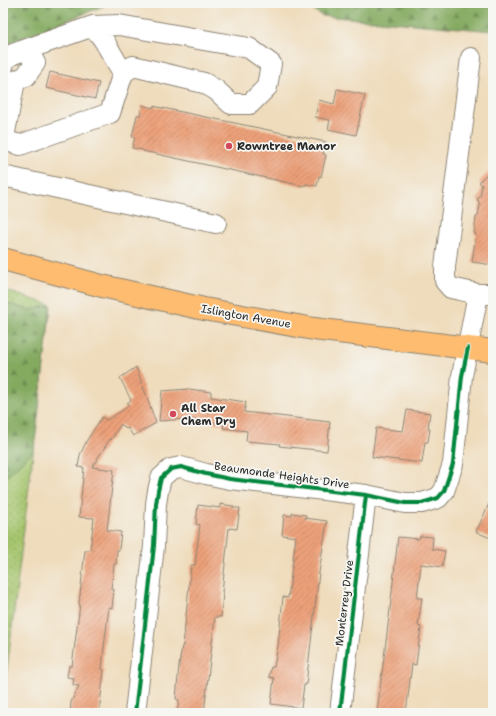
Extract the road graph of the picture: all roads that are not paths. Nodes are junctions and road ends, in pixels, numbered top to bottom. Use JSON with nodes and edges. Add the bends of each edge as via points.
{"nodes":[{"id":1,"x":93,"y":26,"type":"junction"},
{"id":2,"x":27,"y":49,"type":"junction"},
{"id":3,"x":471,"y":58,"type":"dead end"},
{"id":4,"x":3,"y":66,"type":"edge"},
{"id":5,"x":123,"y":73,"type":"junction"},
{"id":6,"x":3,"y":141,"type":"edge"},
{"id":7,"x":3,"y":176,"type":"edge"},
{"id":8,"x":216,"y":223,"type":"dead end"},
{"id":9,"x":3,"y":259,"type":"edge"},
{"id":10,"x":485,"y":294,"type":"edge"},
{"id":11,"x":468,"y":348,"type":"junction"},
{"id":12,"x":493,"y":351,"type":"edge"},
{"id":13,"x":366,"y":495,"type":"junction"},
{"id":14,"x":135,"y":713,"type":"edge"},
{"id":15,"x":340,"y":713,"type":"edge"}],
"edges":[{"from":1,"to":2,"type":"street"},
{"from":1,"to":5,"type":"street"},
{"from":1,"to":5,"type":"street","via":[[119,24],[249,48],[271,64],[268,87],[250,104],[231,104],[204,83],[133,66]]},
{"from":2,"to":4,"type":"street","via":[[4,60]]},
{"from":2,"to":6,"type":"street","via":[[35,63],[26,76],[15,81]]},
{"from":3,"to":10,"type":"street","via":[[445,281],[451,288]]},
{"from":5,"to":6,"type":"street","via":[[110,113],[20,145]]},
{"from":7,"to":8,"type":"street"},
{"from":9,"to":11,"type":"main road","name":"Islington Avenue","via":[[102,286],[204,309],[314,329]]},
{"from":10,"to":11,"type":"street","name":"Beaumonde Heights Drive"},
{"from":11,"to":12,"type":"main road","name":"Islington Avenue"},
{"from":11,"to":13,"type":"street","name":"Beaumonde Heights Drive","via":[[462,376],[453,464],[444,491],[438,498],[422,504]]},
{"from":13,"to":14,"type":"street","name":"Beaumonde Heights Drive","via":[[230,479],[181,467],[171,469],[161,478],[156,504],[154,546]]},
{"from":13,"to":15,"type":"street","name":"Monterrey Drive"}]}
